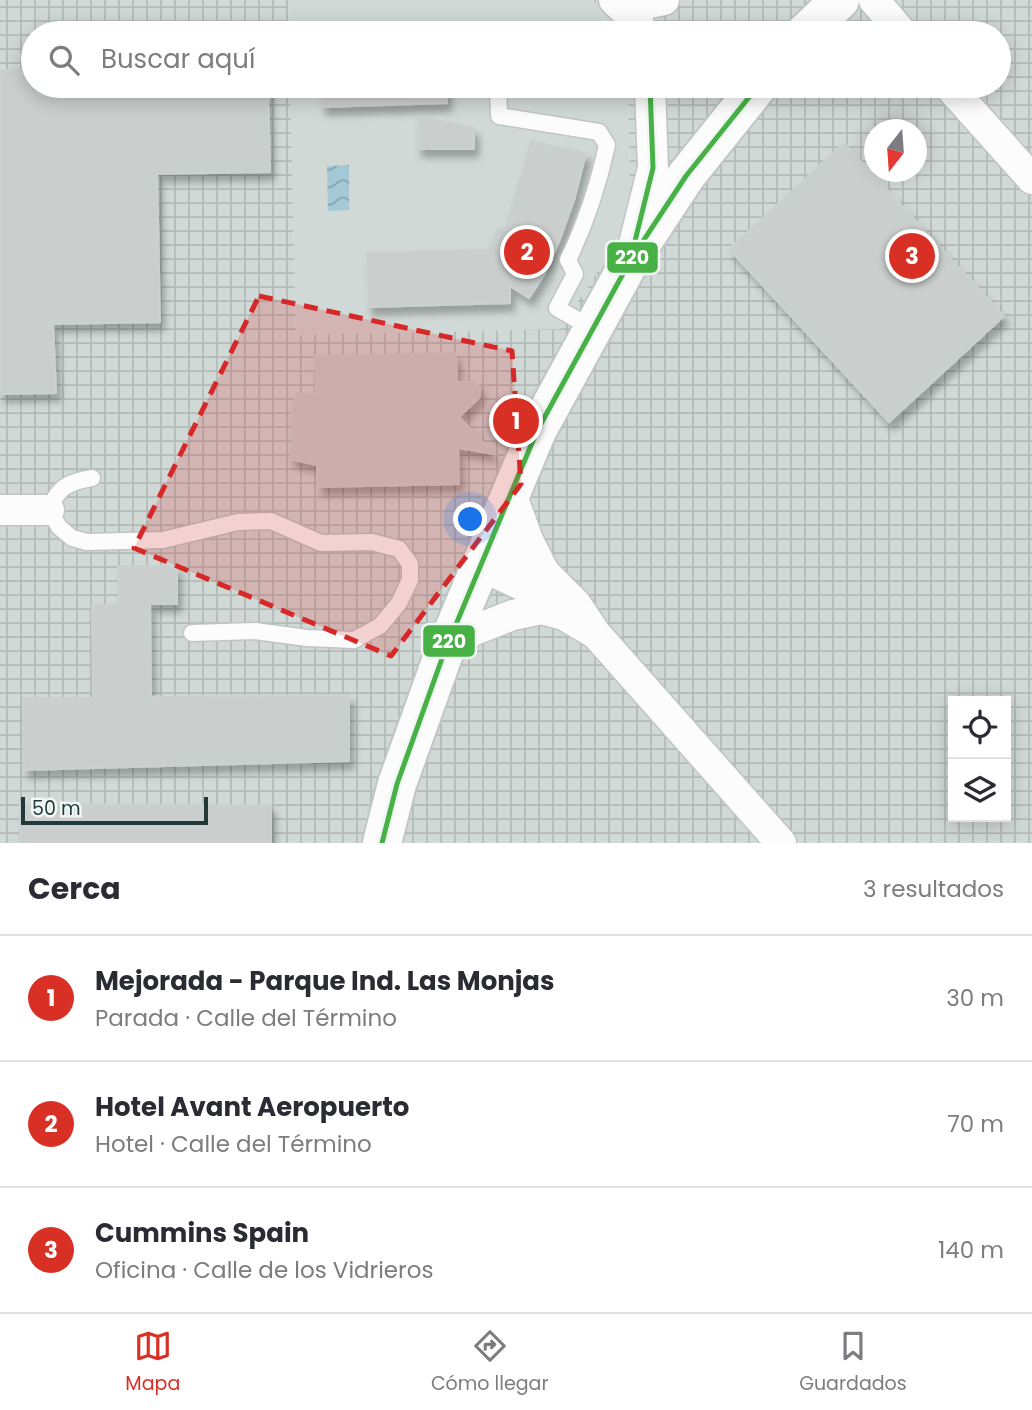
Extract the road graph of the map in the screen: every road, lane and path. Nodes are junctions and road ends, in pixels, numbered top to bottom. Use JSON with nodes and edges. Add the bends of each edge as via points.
{"nodes":[{"id":1,"x":614,"y":0,"type":"edge"},
{"id":2,"x":625,"y":0,"type":"edge"},
{"id":3,"x":664,"y":0,"type":"edge"},
{"id":4,"x":840,"y":0,"type":"edge"},
{"id":5,"x":874,"y":0,"type":"edge"},
{"id":6,"x":636,"y":21,"type":"edge"},
{"id":7,"x":818,"y":21,"type":"edge"},
{"id":8,"x":892,"y":21,"type":"edge"},
{"id":9,"x":498,"y":98,"type":"edge"},
{"id":10,"x":650,"y":98,"type":"edge"},
{"id":11,"x":748,"y":98,"type":"edge"},
{"id":12,"x":960,"y":98,"type":"edge"},
{"id":13,"x":1032,"y":179,"type":"edge"},
{"id":14,"x":630,"y":261,"type":"junction"},
{"id":15,"x":593,"y":329,"type":"junction"},
{"id":16,"x":92,"y":478,"type":"dead end"},
{"id":17,"x":511,"y":493,"type":"junction"},
{"id":18,"x":0,"y":510,"type":"edge"},
{"id":19,"x":49,"y":510,"type":"junction"},
{"id":20,"x":485,"y":556,"type":"junction"},
{"id":21,"x":544,"y":572,"type":"junction"},
{"id":22,"x":564,"y":615,"type":"junction"},
{"id":23,"x":192,"y":633,"type":"dead end"},
{"id":24,"x":596,"y":634,"type":"junction"},
{"id":25,"x":444,"y":653,"type":"junction"},
{"id":26,"x":382,"y":843,"type":"edge"},
{"id":27,"x":781,"y":843,"type":"edge"}],
"edges":[{"from":1,"to":6,"type":"street"},
{"from":2,"to":3,"type":"street","via":[[649,4]]},
{"from":4,"to":7,"type":"street"},
{"from":5,"to":8,"type":"street"},
{"from":9,"to":15,"type":"lane","via":[[499,116],[599,132],[607,145],[597,188],[568,260],[575,274],[557,308]]},
{"from":10,"to":14,"type":"street","via":[[653,168]]},
{"from":11,"to":14,"type":"street","via":[[685,176]]},
{"from":12,"to":13,"type":"street"},
{"from":14,"to":15,"type":"street"},
{"from":15,"to":17,"type":"street","via":[[537,431]]},
{"from":16,"to":19,"type":"lane","via":[[73,481],[55,495]]},
{"from":17,"to":20,"type":"street"},
{"from":17,"to":21,"type":"street"},
{"from":18,"to":19,"type":"street"},
{"from":19,"to":23,"type":"lane","via":[[72,538],[88,542],[163,540],[237,522],[271,521],[321,543],[372,542],[399,549],[410,564],[410,580],[399,603],[380,626],[354,640],[256,631]]},
{"from":20,"to":21,"type":"street","via":[[508,553]]},
{"from":20,"to":22,"type":"street","via":[[498,574],[536,592]]},
{"from":20,"to":25,"type":"street"},
{"from":21,"to":24,"type":"street","via":[[576,604]]},
{"from":22,"to":24,"type":"street"},
{"from":22,"to":25,"type":"street","via":[[541,609],[490,622]]},
{"from":24,"to":27,"type":"street"},
{"from":25,"to":26,"type":"street","via":[[397,785]]}]}
